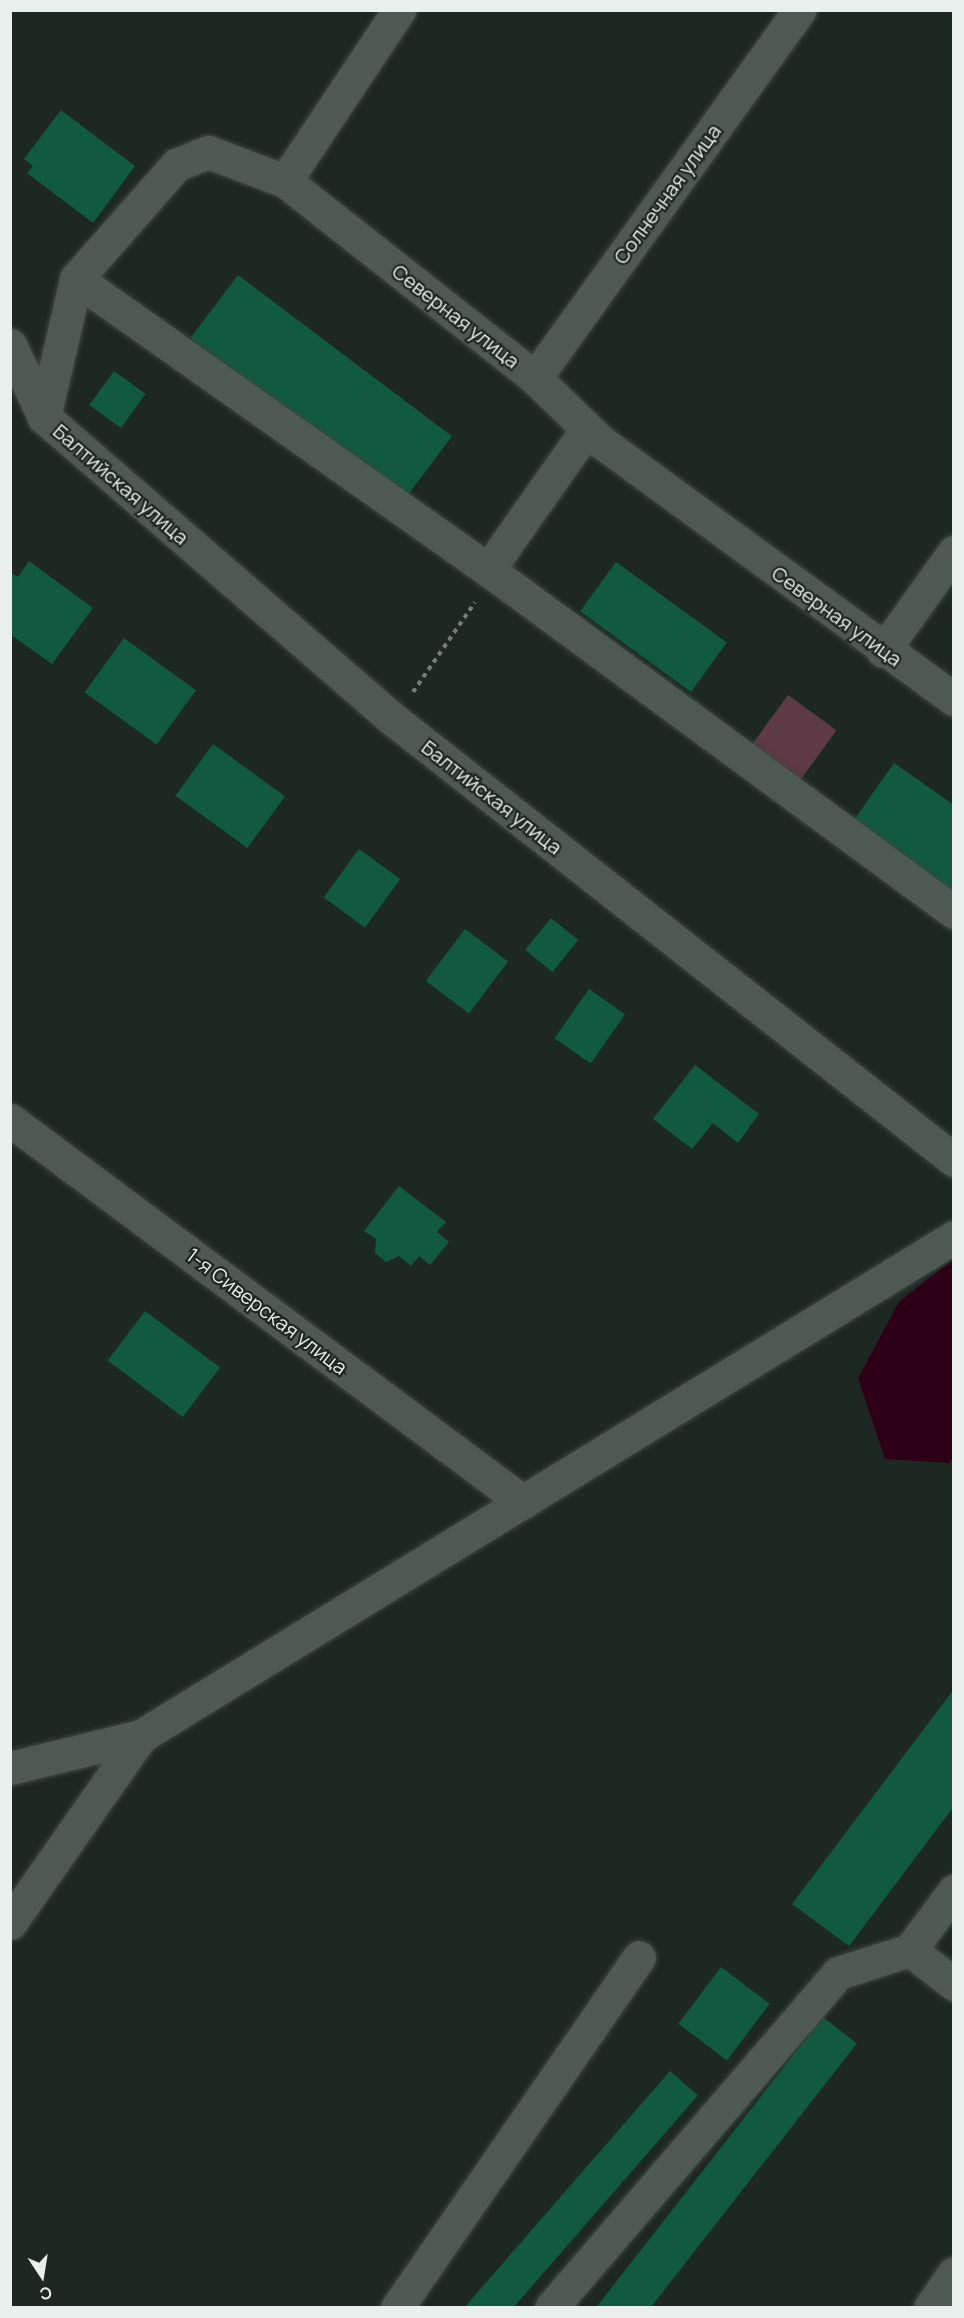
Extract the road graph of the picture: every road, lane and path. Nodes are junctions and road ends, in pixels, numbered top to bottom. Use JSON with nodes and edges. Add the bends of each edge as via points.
{"nodes":[{"id":1,"x":399,"y":10,"type":"edge"},
{"id":2,"x":799,"y":10,"type":"edge"},
{"id":3,"x":285,"y":181,"type":"junction"},
{"id":4,"x":76,"y":279,"type":"junction"},
{"id":5,"x":10,"y":345,"type":"edge"},
{"id":6,"x":535,"y":378,"type":"junction"},
{"id":7,"x":44,"y":417,"type":"junction"},
{"id":8,"x":587,"y":429,"type":"junction"},
{"id":9,"x":954,"y":552,"type":"edge"},
{"id":10,"x":491,"y":572,"type":"junction"},
{"id":11,"x":884,"y":651,"type":"junction"},
{"id":12,"x":954,"y":699,"type":"edge"},
{"id":13,"x":394,"y":720,"type":"junction"},
{"id":14,"x":954,"y":912,"type":"edge"},
{"id":15,"x":10,"y":1120,"type":"edge"},
{"id":16,"x":954,"y":1160,"type":"edge"},
{"id":17,"x":954,"y":1237,"type":"edge"},
{"id":18,"x":523,"y":1502,"type":"junction"},
{"id":19,"x":141,"y":1736,"type":"junction"},
{"id":20,"x":10,"y":1768,"type":"edge"},
{"id":21,"x":954,"y":1892,"type":"edge"},
{"id":22,"x":10,"y":1923,"type":"edge"},
{"id":23,"x":910,"y":1950,"type":"junction"},
{"id":24,"x":639,"y":1957,"type":"dead end"},
{"id":25,"x":954,"y":1984,"type":"edge"},
{"id":26,"x":954,"y":2273,"type":"edge"},
{"id":27,"x":397,"y":2307,"type":"edge"},
{"id":28,"x":551,"y":2307,"type":"edge"},
{"id":29,"x":930,"y":2307,"type":"edge"}],
"edges":[{"from":1,"to":3,"type":"street"},
{"from":2,"to":6,"type":"street","name":"Солнечная улица"},
{"from":3,"to":4,"type":"street","name":"Северная улица","via":[[208,152],[176,165]]},
{"from":3,"to":6,"type":"street","name":"Северная улица"},
{"from":4,"to":7,"type":"street","name":"Северная улица"},
{"from":4,"to":10,"type":"street"},
{"from":5,"to":7,"type":"street"},
{"from":6,"to":8,"type":"street","name":"Северная улица"},
{"from":7,"to":13,"type":"street","name":"Балтийская улица"},
{"from":8,"to":10,"type":"street"},
{"from":8,"to":11,"type":"street","name":"Северная улица"},
{"from":9,"to":11,"type":"street"},
{"from":10,"to":13,"type":"path"},
{"from":10,"to":14,"type":"street"},
{"from":11,"to":12,"type":"street","name":"Северная улица"},
{"from":13,"to":16,"type":"street","name":"Балтийская улица"},
{"from":15,"to":18,"type":"street","name":"1-я Сиверская улица"},
{"from":17,"to":18,"type":"street"},
{"from":18,"to":19,"type":"street"},
{"from":19,"to":20,"type":"street"},
{"from":19,"to":22,"type":"street"},
{"from":21,"to":23,"type":"street"},
{"from":23,"to":25,"type":"street"},
{"from":23,"to":28,"type":"street","via":[[838,1973]]},
{"from":24,"to":27,"type":"street"},
{"from":26,"to":29,"type":"street"}]}
